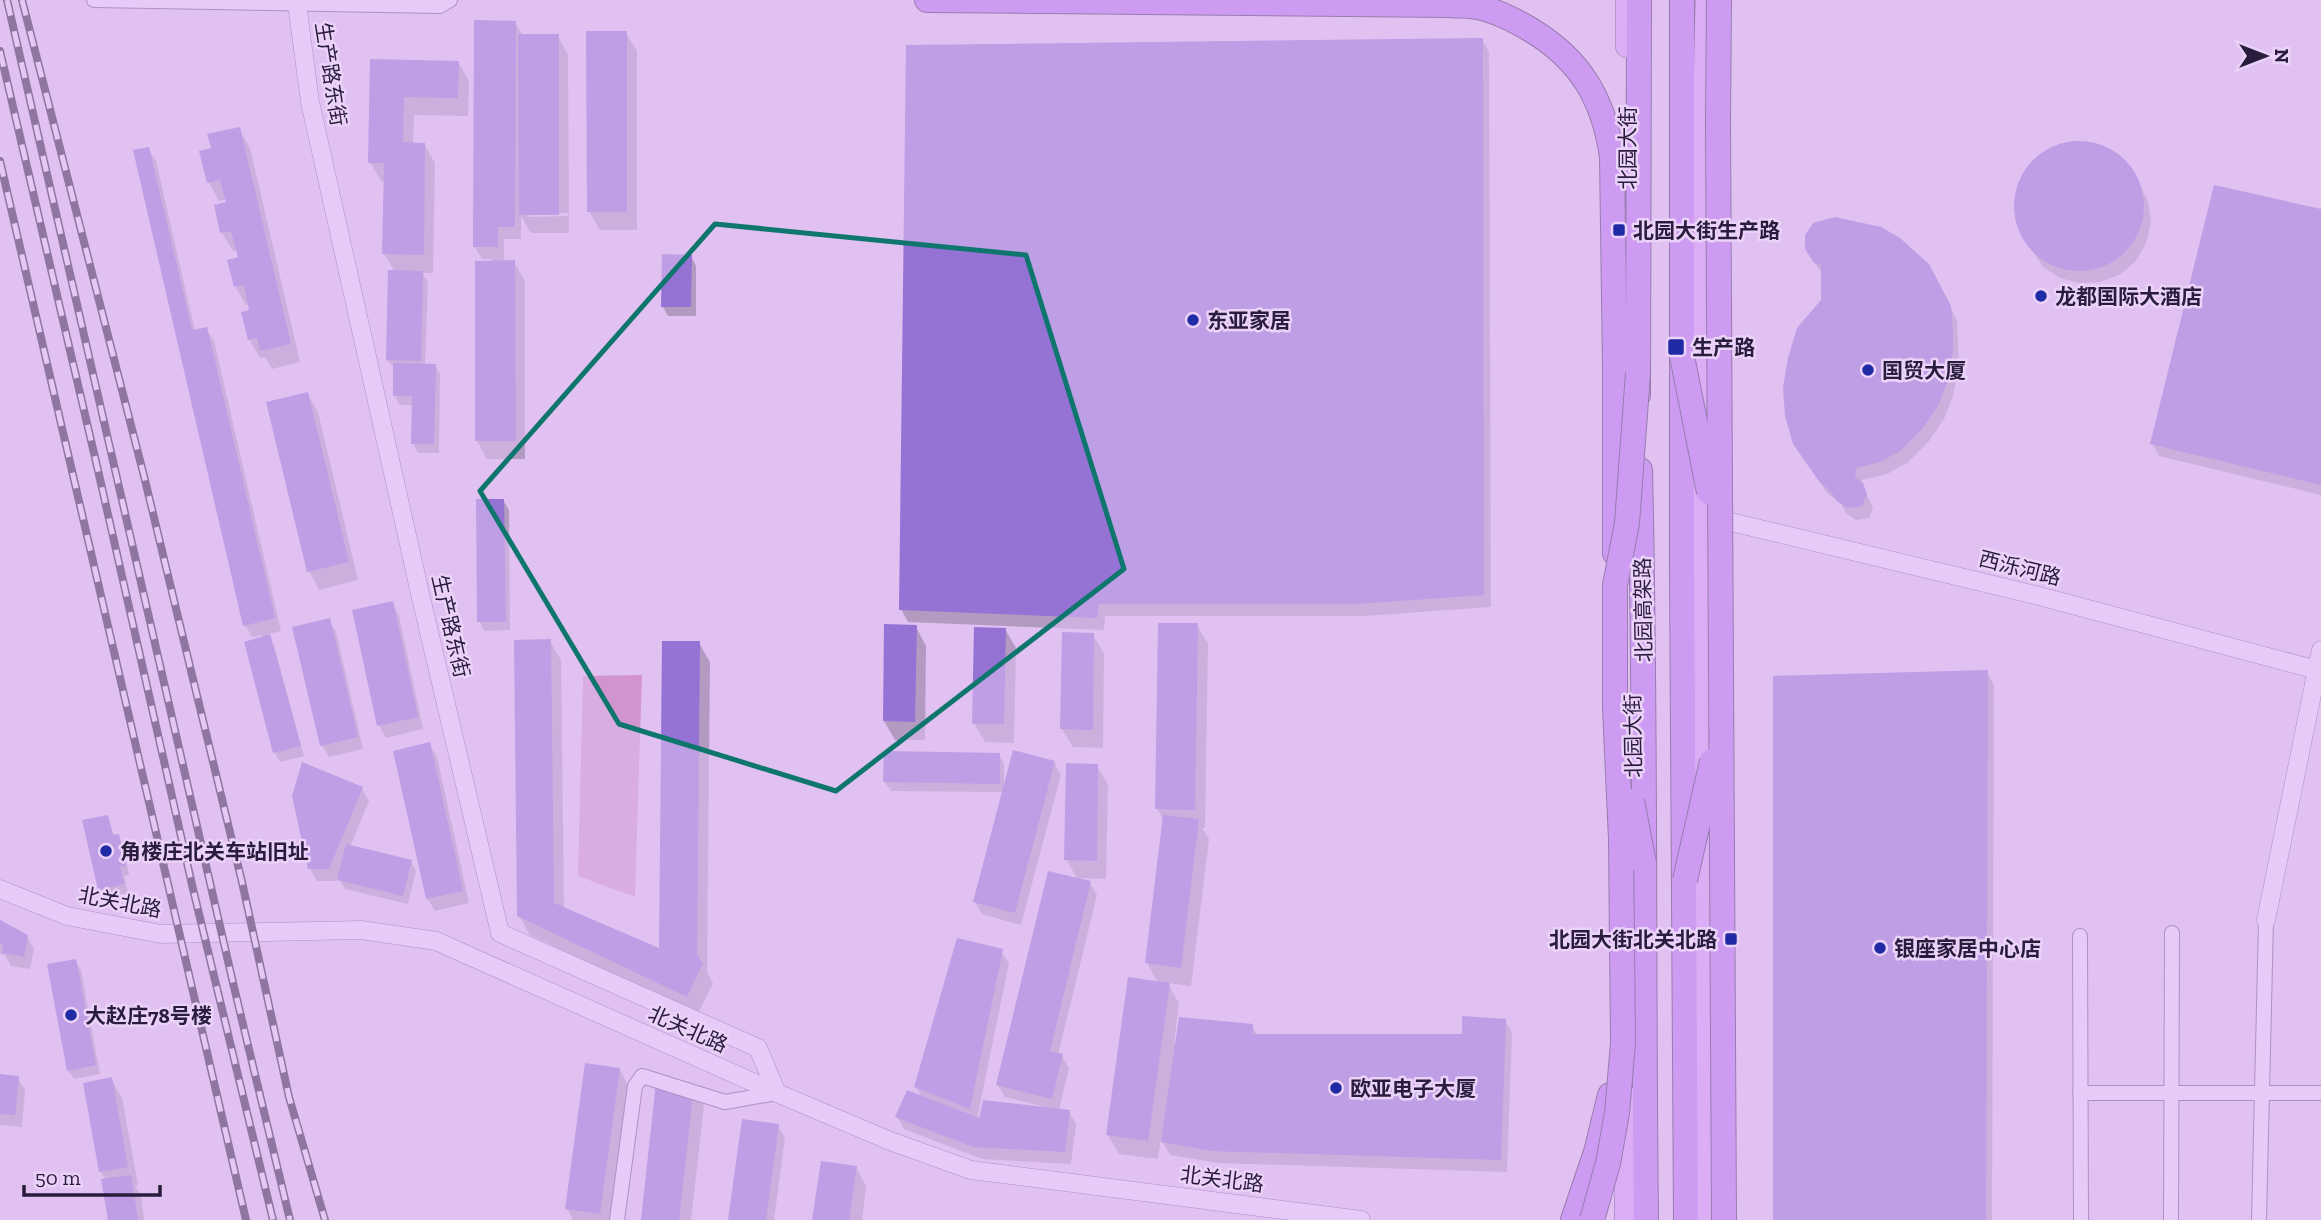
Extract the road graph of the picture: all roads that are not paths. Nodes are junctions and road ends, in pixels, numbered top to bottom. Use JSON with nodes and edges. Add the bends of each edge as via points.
{"nodes":[{"id":1,"x":94,"y":0,"type":"edge"},
{"id":2,"x":450,"y":0,"type":"edge"},
{"id":3,"x":928,"y":0,"type":"edge"},
{"id":4,"x":1627,"y":0,"type":"edge"},
{"id":5,"x":1639,"y":0,"type":"edge"},
{"id":6,"x":1682,"y":0,"type":"edge"},
{"id":7,"x":1707,"y":0,"type":"edge"},
{"id":8,"x":1719,"y":0,"type":"edge"},
{"id":9,"x":297,"y":4,"type":"junction"},
{"id":10,"x":1682,"y":356,"type":"junction"},
{"id":11,"x":1638,"y":373,"type":"junction"},
{"id":12,"x":1707,"y":516,"type":"junction"},
{"id":13,"x":1721,"y":551,"type":"junction"},
{"id":14,"x":1615,"y":585,"type":"junction"},
{"id":15,"x":2321,"y":650,"type":"edge"},
{"id":16,"x":2319,"y":671,"type":"edge"},
{"id":17,"x":1615,"y":708,"type":"junction"},
{"id":18,"x":1722,"y":716,"type":"junction"},
{"id":19,"x":1644,"y":863,"type":"junction"},
{"id":20,"x":1685,"y":880,"type":"junction"},
{"id":21,"x":0,"y":888,"type":"edge"},
{"id":22,"x":2266,"y":920,"type":"joint"},
{"id":23,"x":2172,"y":933,"type":"dead end"},
{"id":24,"x":2080,"y":936,"type":"dead end"},
{"id":25,"x":1623,"y":1043,"type":"junction"},
{"id":26,"x":777,"y":1093,"type":"junction"},
{"id":27,"x":2080,"y":1093,"type":"junction"},
{"id":28,"x":2321,"y":1093,"type":"edge"},
{"id":29,"x":2171,"y":1094,"type":"junction"},
{"id":30,"x":2261,"y":1094,"type":"junction"},
{"id":31,"x":617,"y":1220,"type":"edge"},
{"id":32,"x":1361,"y":1220,"type":"edge"},
{"id":33,"x":1573,"y":1220,"type":"edge"},
{"id":34,"x":1592,"y":1220,"type":"edge"},
{"id":35,"x":1626,"y":1220,"type":"edge"},
{"id":36,"x":1646,"y":1220,"type":"edge"},
{"id":37,"x":1686,"y":1220,"type":"edge"},
{"id":38,"x":1707,"y":1220,"type":"edge"},
{"id":39,"x":1724,"y":1220,"type":"edge"},
{"id":40,"x":2081,"y":1220,"type":"edge"},
{"id":41,"x":2171,"y":1220,"type":"edge"},
{"id":42,"x":2259,"y":1220,"type":"edge"}],
"edges":[{"from":1,"to":9,"type":"street"},
{"from":2,"to":9,"type":"street","via":[[440,6]]},
{"from":3,"to":14,"type":"highway","bridge":true,"via":[[1480,7],[1546,39],[1567,56],[1601,108],[1612,157]]},
{"from":4,"to":35,"type":"main road","name":"北园大街","via":[[1635,886]]},
{"from":5,"to":11,"type":"highway","name":"北园高架路"},
{"from":6,"to":10,"type":"highway","name":"北园高架路"},
{"from":7,"to":12,"type":"main road","via":[[1703,405]]},
{"from":8,"to":13,"type":"highway","bridge":true},
{"from":9,"to":26,"type":"street","name":"生产路东街","via":[[310,102],[500,933],[758,1048]]},
{"from":10,"to":13,"type":"highway","bridge":true},
{"from":10,"to":20,"type":"highway","name":"北园高架路","bridge":true},
{"from":11,"to":14,"type":"highway","bridge":true,"via":[[1627,523]]},
{"from":11,"to":19,"type":"highway","name":"北园高架路","bridge":true},
{"from":12,"to":16,"type":"street","name":"西泺河路","via":[[2039,596]]},
{"from":12,"to":38,"type":"main road"},
{"from":13,"to":18,"type":"highway","bridge":true},
{"from":14,"to":17,"type":"highway","bridge":true},
{"from":15,"to":16,"type":"street"},
{"from":16,"to":22,"type":"street"},
{"from":17,"to":19,"type":"highway","bridge":true},
{"from":17,"to":25,"type":"highway","bridge":true},
{"from":18,"to":20,"type":"highway","bridge":true},
{"from":18,"to":39,"type":"highway","bridge":true},
{"from":19,"to":36,"type":"highway","name":"北园高架路"},
{"from":20,"to":37,"type":"highway","name":"北园高架路"},
{"from":21,"to":26,"type":"street","name":"北关北路","via":[[67,916],[161,934],[361,930],[436,941]]},
{"from":22,"to":30,"type":"street"},
{"from":23,"to":29,"type":"street"},
{"from":24,"to":27,"type":"street"},
{"from":25,"to":33,"type":"highway","bridge":true,"via":[[1596,1152]]},
{"from":25,"to":34,"type":"highway","bridge":true,"via":[[1611,1151]]},
{"from":26,"to":31,"type":"street","via":[[725,1102],[642,1076],[635,1086]]},
{"from":26,"to":32,"type":"street","name":"北关北路","via":[[971,1170]]},
{"from":27,"to":29,"type":"street"},
{"from":27,"to":40,"type":"street"},
{"from":28,"to":30,"type":"street"},
{"from":29,"to":30,"type":"street"},
{"from":29,"to":41,"type":"street"},
{"from":30,"to":42,"type":"street"}]}
